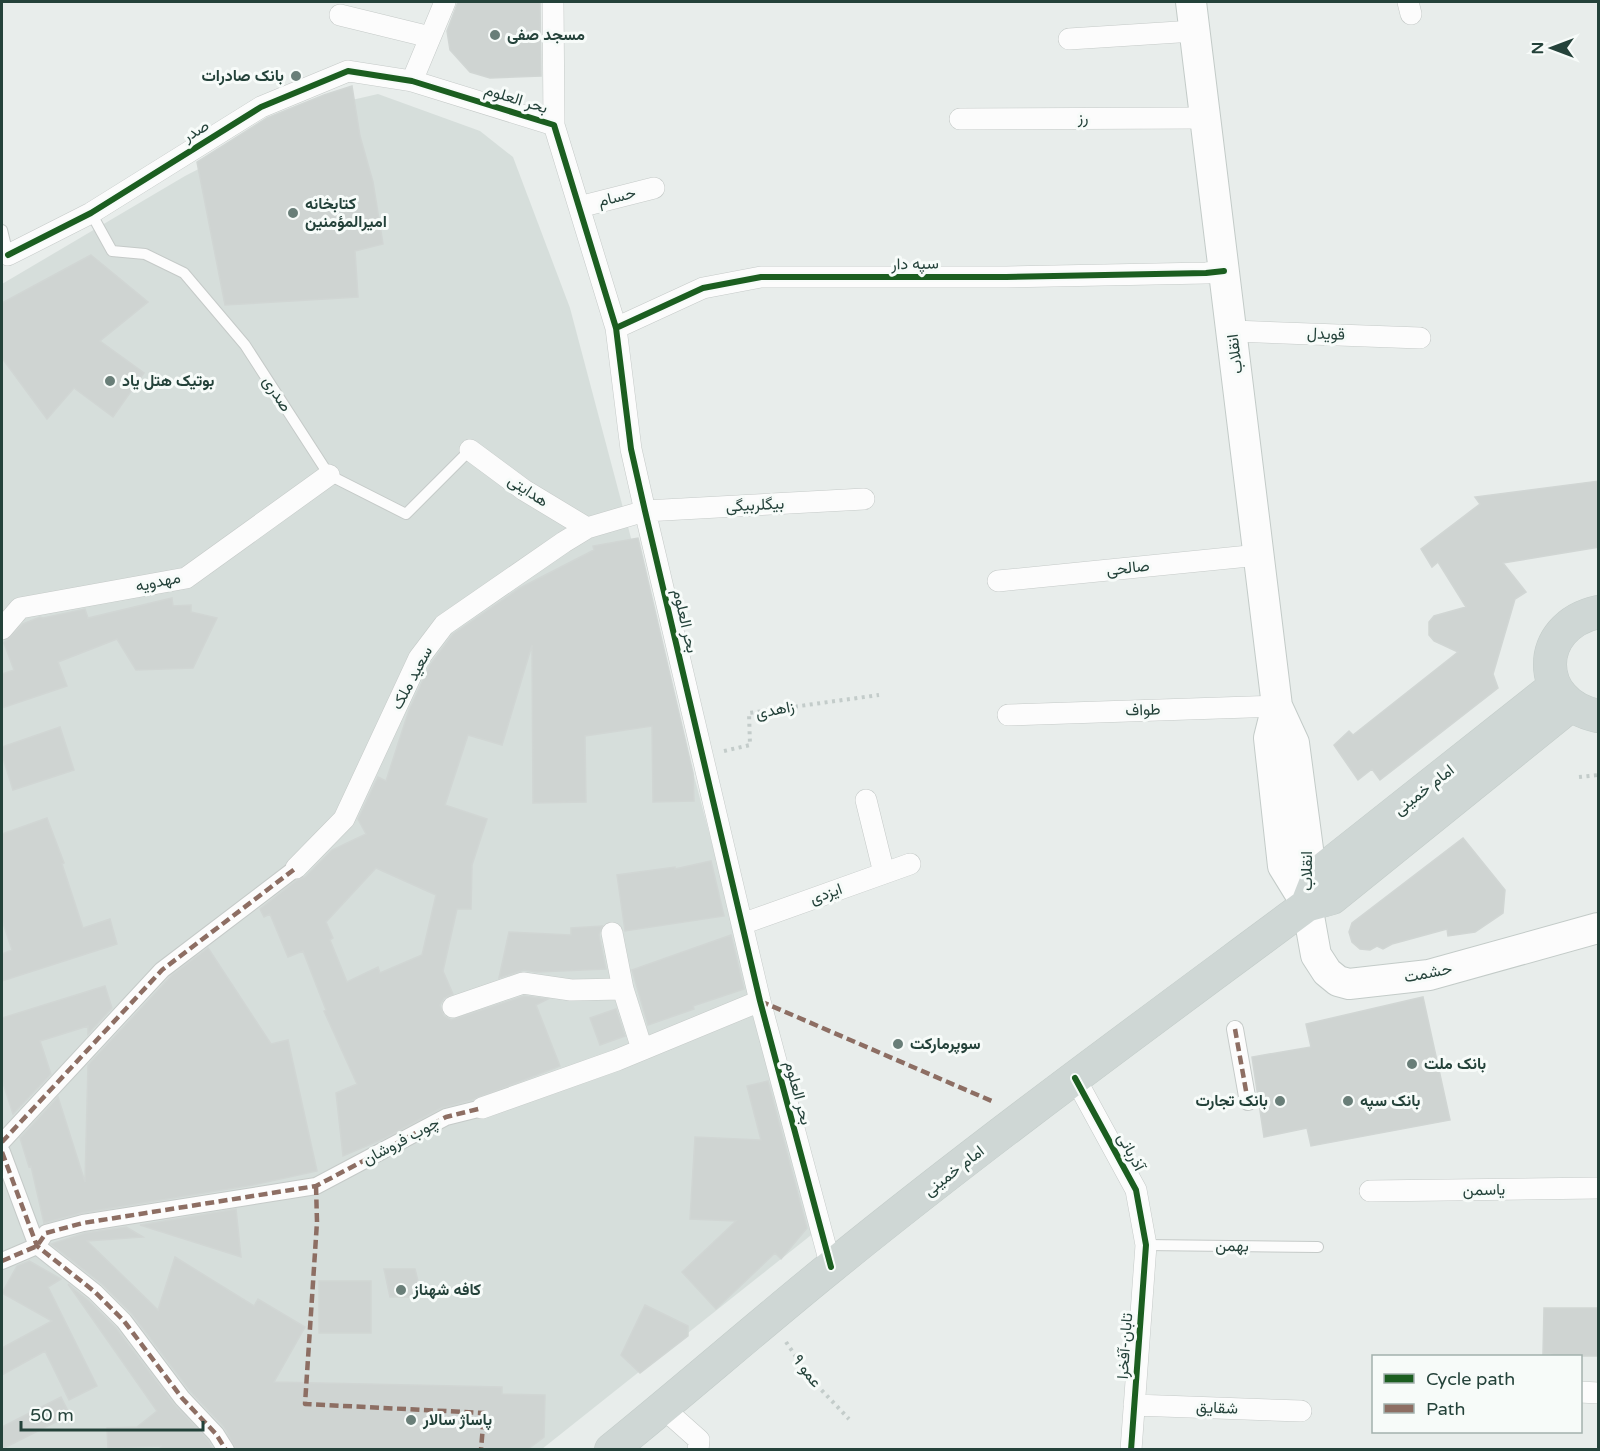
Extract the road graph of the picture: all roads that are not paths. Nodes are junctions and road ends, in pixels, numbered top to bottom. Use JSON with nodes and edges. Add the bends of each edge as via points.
{"nodes":[{"id":1,"x":445,"y":2,"type":"edge"},
{"id":2,"x":553,"y":2,"type":"edge"},
{"id":3,"x":1191,"y":2,"type":"edge"},
{"id":4,"x":339,"y":8,"type":"edge"},
{"id":5,"x":1194,"y":31,"type":"junction"},
{"id":6,"x":430,"y":37,"type":"junction"},
{"id":7,"x":1069,"y":39,"type":"dead end"},
{"id":8,"x":412,"y":81,"type":"junction"},
{"id":9,"x":1205,"y":118,"type":"junction"},
{"id":10,"x":960,"y":119,"type":"dead end"},
{"id":11,"x":554,"y":125,"type":"junction"},
{"id":12,"x":654,"y":188,"type":"dead end"},
{"id":13,"x":579,"y":207,"type":"junction"},
{"id":14,"x":91,"y":213,"type":"junction"},
{"id":15,"x":2,"y":230,"type":"edge"},
{"id":16,"x":5,"y":256,"type":"edge"},
{"id":17,"x":1224,"y":271,"type":"junction"},
{"id":18,"x":616,"y":328,"type":"junction"},
{"id":19,"x":1233,"y":331,"type":"junction"},
{"id":20,"x":1420,"y":338,"type":"dead end"},
{"id":21,"x":470,"y":450,"type":"joint"},
{"id":22,"x":329,"y":475,"type":"junction"},
{"id":23,"x":864,"y":499,"type":"dead end"},
{"id":24,"x":645,"y":511,"type":"junction"},
{"id":25,"x":588,"y":528,"type":"junction"},
{"id":26,"x":1259,"y":555,"type":"junction"},
{"id":27,"x":998,"y":581,"type":"dead end"},
{"id":28,"x":1599,"y":612,"type":"edge"},
{"id":29,"x":2,"y":629,"type":"edge"},
{"id":30,"x":1575,"y":702,"type":"edge"},
{"id":31,"x":1278,"y":706,"type":"junction"},
{"id":32,"x":1008,"y":715,"type":"dead end"},
{"id":33,"x":866,"y":800,"type":"dead end"},
{"id":34,"x":910,"y":864,"type":"dead end"},
{"id":35,"x":296,"y":868,"type":"joint"},
{"id":36,"x":884,"y":873,"type":"junction"},
{"id":37,"x":1307,"y":905,"type":"junction"},
{"id":38,"x":742,"y":924,"type":"junction"},
{"id":39,"x":1599,"y":928,"type":"edge"},
{"id":40,"x":612,"y":933,"type":"dead end"},
{"id":41,"x":623,"y":989,"type":"junction"},
{"id":42,"x":760,"y":1001,"type":"junction"},
{"id":43,"x":453,"y":1007,"type":"dead end"},
{"id":44,"x":1235,"y":1029,"type":"dead end"},
{"id":45,"x":642,"y":1050,"type":"junction"},
{"id":46,"x":1075,"y":1078,"type":"junction"},
{"id":47,"x":1248,"y":1102,"type":"dead end"},
{"id":48,"x":482,"y":1108,"type":"joint"},
{"id":49,"x":2,"y":1142,"type":"edge"},
{"id":50,"x":2,"y":1152,"type":"edge"},
{"id":51,"x":1599,"y":1188,"type":"edge"},
{"id":52,"x":1370,"y":1191,"type":"dead end"},
{"id":53,"x":1146,"y":1245,"type":"junction"},
{"id":54,"x":37,"y":1246,"type":"junction"},
{"id":55,"x":1318,"y":1247,"type":"dead end"},
{"id":56,"x":2,"y":1261,"type":"edge"},
{"id":57,"x":831,"y":1267,"type":"junction"},
{"id":58,"x":1582,"y":1392,"type":"edge"},
{"id":59,"x":1599,"y":1393,"type":"edge"},
{"id":60,"x":1134,"y":1405,"type":"junction"},
{"id":61,"x":663,"y":1408,"type":"junction"},
{"id":62,"x":1300,"y":1411,"type":"dead end"},
{"id":63,"x":226,"y":1449,"type":"edge"},
{"id":64,"x":610,"y":1449,"type":"edge"},
{"id":65,"x":698,"y":1449,"type":"edge"},
{"id":66,"x":1131,"y":1449,"type":"edge"}],
"edges":[{"from":1,"to":6,"type":"street"},
{"from":2,"to":11,"type":"street"},
{"from":3,"to":5,"type":"main road","name":"انقلاب"},
{"from":4,"to":6,"type":"street"},
{"from":5,"to":7,"type":"street"},
{"from":5,"to":9,"type":"main road","name":"انقلاب"},
{"from":6,"to":8,"type":"street"},
{"from":8,"to":11,"type":"street","name":"بحر العلوم"},
{"from":8,"to":14,"type":"street","name":"صدر","via":[[348,71],[261,107]]},
{"from":9,"to":10,"type":"street","name":"رز"},
{"from":9,"to":17,"type":"main road","name":"انقلاب"},
{"from":11,"to":13,"type":"street","name":"بحر العلوم"},
{"from":12,"to":13,"type":"street","name":"حسام"},
{"from":13,"to":18,"type":"street","name":"بحر العلوم"},
{"from":14,"to":16,"type":"street","name":"صدر"},
{"from":14,"to":22,"type":"lane","name":"صدری","via":[[112,251],[145,254],[184,273],[245,345]]},
{"from":15,"to":16,"type":"lane"},
{"from":17,"to":18,"type":"street","name":"سپه دار","via":[[1006,277],[761,277],[703,288]]},
{"from":17,"to":19,"type":"main road","name":"انقلاب"},
{"from":18,"to":24,"type":"street","name":"بحر العلوم","via":[[631,449]]},
{"from":19,"to":20,"type":"street","name":"قویدل"},
{"from":19,"to":26,"type":"main road","name":"انقلاب"},
{"from":21,"to":22,"type":"lane","via":[[406,514]]},
{"from":21,"to":25,"type":"street","name":"هدایتی","via":[[524,490]]},
{"from":22,"to":29,"type":"street","name":"مهدویه","via":[[186,578],[20,608]]},
{"from":23,"to":24,"type":"street","name":"بیگلربیگی"},
{"from":24,"to":25,"type":"street","name":"سعید ملک"},
{"from":24,"to":38,"type":"street","name":"بحر العلوم"},
{"from":25,"to":35,"type":"street","name":"سعید ملک","via":[[444,625],[419,658],[344,819]]},
{"from":26,"to":27,"type":"street","name":"صالحی"},
{"from":26,"to":31,"type":"main road","name":"انقلاب"},
{"from":28,"to":30,"type":"main road","via":[[1568,625],[1551,653],[1550,670]]},
{"from":30,"to":37,"type":"main road","name":"امام خمینی","via":[[1320,872]]},
{"from":31,"to":32,"type":"street","name":"طواف"},
{"from":31,"to":37,"type":"main road","name":"انقلاب","via":[[1269,738],[1283,866]]},
{"from":33,"to":36,"type":"street"},
{"from":34,"to":36,"type":"street","name":"ایزدی"},
{"from":35,"to":49,"type":"street","via":[[162,970]]},
{"from":36,"to":38,"type":"street","name":"ایزدی"},
{"from":37,"to":39,"type":"main road","name":"حشمت","via":[[1316,955],[1327,972],[1349,984],[1430,975]]},
{"from":37,"to":46,"type":"main road","name":"امام خمینی"},
{"from":38,"to":42,"type":"street","name":"بحر العلوم"},
{"from":40,"to":41,"type":"street"},
{"from":41,"to":43,"type":"street","via":[[571,990],[523,983]]},
{"from":41,"to":45,"type":"street"},
{"from":42,"to":45,"type":"street","name":"چوب فروشان"},
{"from":42,"to":57,"type":"street","name":"بحر العلوم"},
{"from":44,"to":47,"type":"street"},
{"from":45,"to":48,"type":"street","name":"چوب فروشان"},
{"from":46,"to":53,"type":"street","name":"آذربانی","via":[[1136,1190]]},
{"from":46,"to":57,"type":"main road","name":"امام خمینی"},
{"from":48,"to":54,"type":"street","name":"چوب فروشان","via":[[446,1117],[316,1186],[83,1223],[46,1233]]},
{"from":50,"to":54,"type":"street"},
{"from":51,"to":52,"type":"street","name":"یاسمن"},
{"from":53,"to":55,"type":"lane","name":"بهمن"},
{"from":53,"to":60,"type":"street","name":"تابان-آفخرا"},
{"from":54,"to":56,"type":"street","name":"چوب فروشان"},
{"from":54,"to":63,"type":"street","via":[[95,1292],[124,1322]]},
{"from":57,"to":61,"type":"main road","name":"امام خمینی"},
{"from":58,"to":59,"type":"street"},
{"from":60,"to":62,"type":"street","name":"شقایق"},
{"from":60,"to":66,"type":"street","name":"تابان-آفخرا"},
{"from":61,"to":64,"type":"main road","name":"امام خمینی"},
{"from":61,"to":65,"type":"street","via":[[699,1440]]}]}
